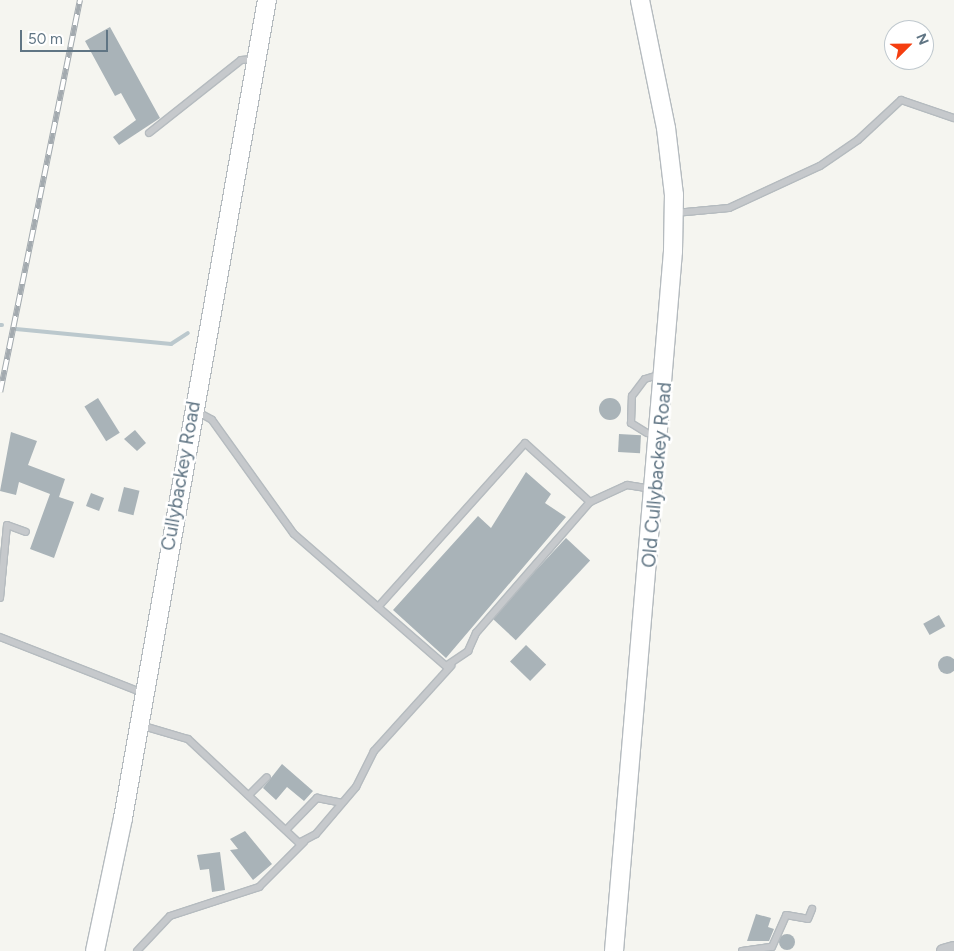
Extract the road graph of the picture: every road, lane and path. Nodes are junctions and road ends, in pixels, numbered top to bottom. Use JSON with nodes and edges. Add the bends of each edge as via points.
{"nodes":[{"id":1,"x":267,"y":0,"type":"edge"},
{"id":2,"x":640,"y":0,"type":"edge"},
{"id":3,"x":258,"y":58,"type":"junction"},
{"id":4,"x":954,"y":118,"type":"edge"},
{"id":5,"x":149,"y":133,"type":"dead end"},
{"id":6,"x":674,"y":213,"type":"junction"},
{"id":7,"x":665,"y":373,"type":"junction"},
{"id":8,"x":193,"y":409,"type":"junction"},
{"id":9,"x":647,"y":433,"type":"dead end"},
{"id":10,"x":656,"y":490,"type":"junction"},
{"id":11,"x":590,"y":502,"type":"junction"},
{"id":12,"x":26,"y":532,"type":"dead end"},
{"id":13,"x":0,"y":598,"type":"edge"},
{"id":14,"x":378,"y":607,"type":"junction"},
{"id":15,"x":0,"y":637,"type":"edge"},
{"id":16,"x":451,"y":666,"type":"junction"},
{"id":17,"x":144,"y":694,"type":"junction"},
{"id":18,"x":139,"y":725,"type":"junction"},
{"id":19,"x":267,"y":777,"type":"dead end"},
{"id":20,"x":249,"y":795,"type":"junction"},
{"id":21,"x":342,"y":803,"type":"junction"},
{"id":22,"x":286,"y":830,"type":"junction"},
{"id":23,"x":304,"y":842,"type":"junction"},
{"id":24,"x":812,"y":909,"type":"dead end"},
{"id":25,"x":954,"y":948,"type":"edge"},
{"id":26,"x":95,"y":951,"type":"edge"},
{"id":27,"x":138,"y":951,"type":"edge"},
{"id":28,"x":614,"y":951,"type":"edge"},
{"id":29,"x":742,"y":951,"type":"edge"},
{"id":30,"x":943,"y":951,"type":"edge"}],
"edges":[{"from":1,"to":3,"type":"main road","name":"Cullybackey Road"},
{"from":2,"to":6,"type":"main road","name":"Old Cullybackey Road","via":[[666,128]]},
{"from":3,"to":5,"type":"lane","via":[[241,60]]},
{"from":3,"to":8,"type":"main road","name":"Cullybackey Road"},
{"from":4,"to":6,"type":"lane","via":[[901,100],[858,140],[820,166],[729,208]]},
{"from":6,"to":7,"type":"main road","name":"Old Cullybackey Road"},
{"from":7,"to":9,"type":"lane","via":[[645,379],[632,396],[631,423]]},
{"from":7,"to":10,"type":"main road","name":"Old Cullybackey Road"},
{"from":8,"to":14,"type":"lane","via":[[212,420],[294,534]]},
{"from":8,"to":17,"type":"main road","name":"Cullybackey Road"},
{"from":10,"to":11,"type":"lane","via":[[627,485]]},
{"from":10,"to":28,"type":"main road","name":"Old Cullybackey Road"},
{"from":11,"to":14,"type":"lane","via":[[524,443]]},
{"from":11,"to":16,"type":"lane"},
{"from":12,"to":13,"type":"lane","via":[[7,525]]},
{"from":14,"to":16,"type":"lane"},
{"from":15,"to":17,"type":"lane"},
{"from":16,"to":21,"type":"lane","via":[[374,751]]},
{"from":17,"to":18,"type":"main road","name":"Cullybackey Road"},
{"from":18,"to":20,"type":"lane","via":[[188,739]]},
{"from":18,"to":26,"type":"main road","name":"Cullybackey Road"},
{"from":19,"to":20,"type":"lane"},
{"from":20,"to":22,"type":"lane"},
{"from":21,"to":22,"type":"lane","via":[[317,798]]},
{"from":21,"to":23,"type":"lane"},
{"from":22,"to":23,"type":"lane"},
{"from":23,"to":27,"type":"lane","via":[[265,883],[246,895],[199,904],[170,916]]},
{"from":24,"to":29,"type":"lane","via":[[808,919],[786,915],[772,948]]},
{"from":25,"to":30,"type":"street"}]}
